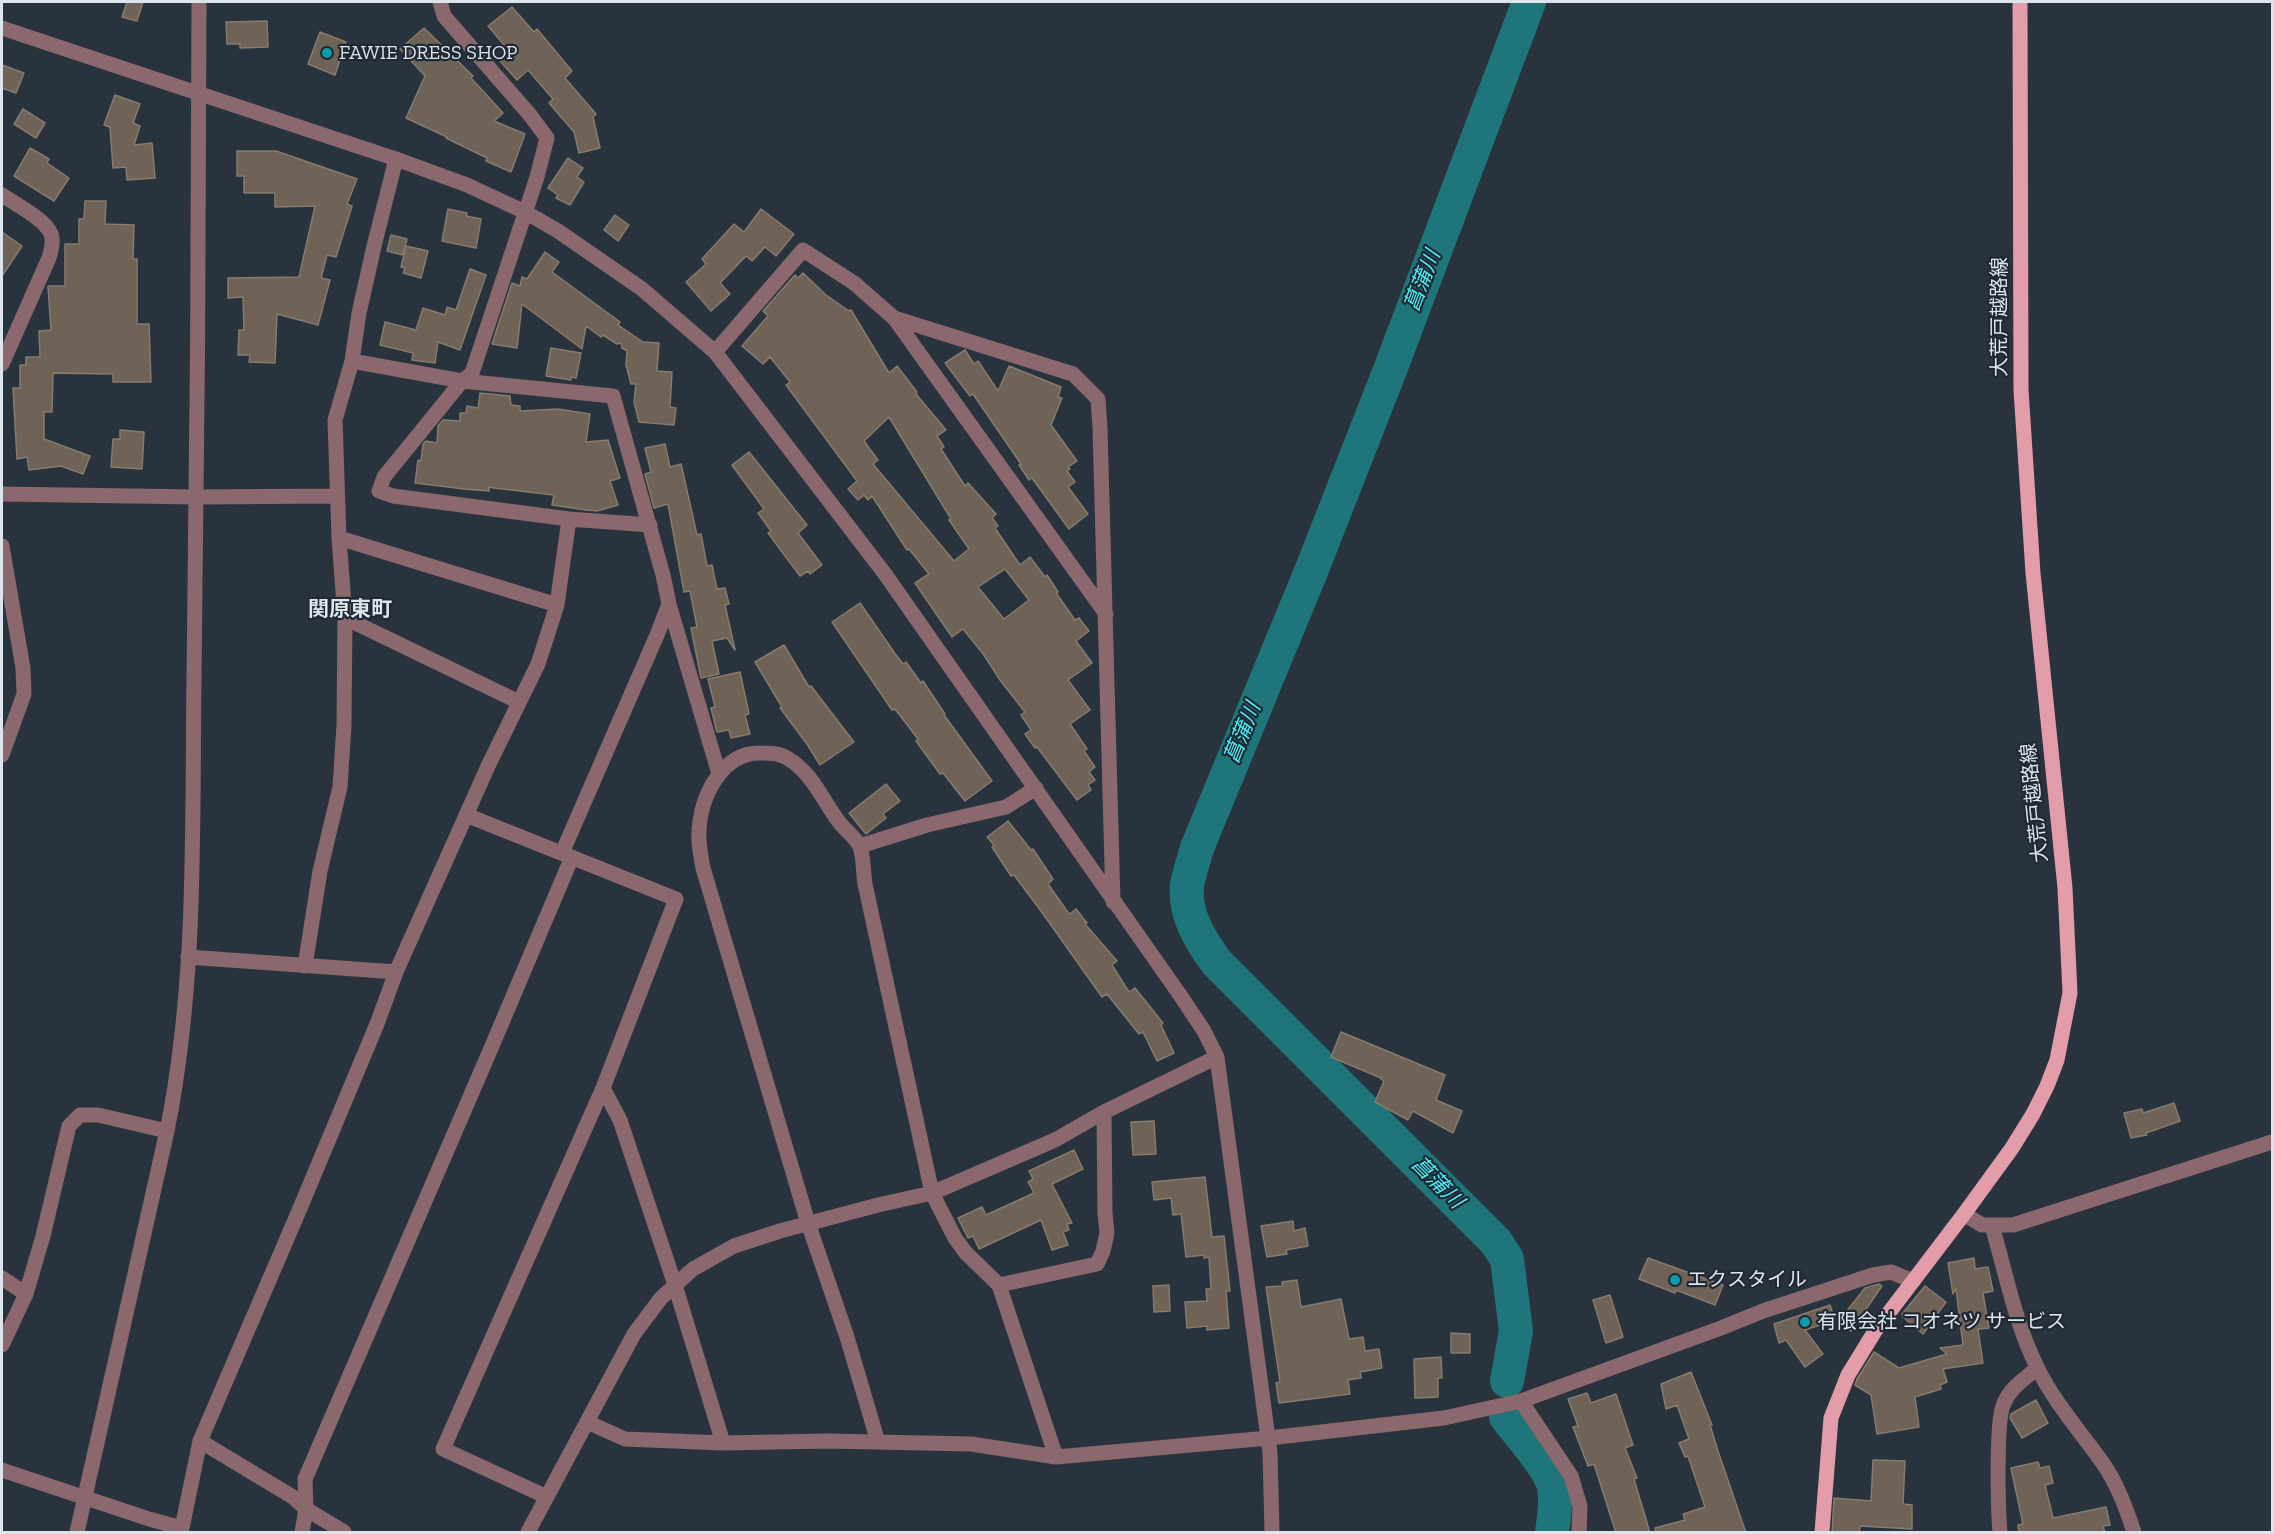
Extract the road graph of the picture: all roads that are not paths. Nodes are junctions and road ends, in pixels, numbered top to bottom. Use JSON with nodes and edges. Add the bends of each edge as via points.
{"nodes":[{"id":1,"x":199,"y":2,"type":"edge"},
{"id":2,"x":440,"y":2,"type":"edge"},
{"id":3,"x":2020,"y":2,"type":"edge"},
{"id":4,"x":2,"y":28,"type":"edge"},
{"id":5,"x":198,"y":93,"type":"junction"},
{"id":6,"x":396,"y":159,"type":"junction"},
{"id":7,"x":2,"y":195,"type":"edge"},
{"id":8,"x":525,"y":212,"type":"junction"},
{"id":9,"x":894,"y":318,"type":"junction"},
{"id":10,"x":715,"y":352,"type":"junction"},
{"id":11,"x":352,"y":361,"type":"junction"},
{"id":12,"x":2,"y":364,"type":"edge"},
{"id":13,"x":462,"y":381,"type":"junction"},
{"id":14,"x":2,"y":494,"type":"edge"},
{"id":15,"x":337,"y":496,"type":"junction"},
{"id":16,"x":196,"y":497,"type":"junction"},
{"id":17,"x":569,"y":519,"type":"junction"},
{"id":18,"x":650,"y":525,"type":"junction"},
{"id":19,"x":339,"y":538,"type":"junction"},
{"id":20,"x":2,"y":546,"type":"edge"},
{"id":21,"x":669,"y":604,"type":"junction"},
{"id":22,"x":556,"y":605,"type":"junction"},
{"id":23,"x":1106,"y":614,"type":"junction"},
{"id":24,"x":345,"y":618,"type":"junction"},
{"id":25,"x":2,"y":644,"type":"edge"},
{"id":26,"x":17,"y":644,"type":"junction"},
{"id":27,"x":519,"y":702,"type":"junction"},
{"id":28,"x":2,"y":755,"type":"edge"},
{"id":29,"x":719,"y":774,"type":"junction"},
{"id":30,"x":1036,"y":788,"type":"junction"},
{"id":31,"x":466,"y":815,"type":"junction"},
{"id":32,"x":860,"y":846,"type":"junction"},
{"id":33,"x":567,"y":855,"type":"junction"},
{"id":34,"x":1113,"y":902,"type":"junction"},
{"id":35,"x":188,"y":957,"type":"junction"},
{"id":36,"x":304,"y":966,"type":"junction"},
{"id":37,"x":396,"y":972,"type":"junction"},
{"id":38,"x":1217,"y":1057,"type":"junction"},
{"id":39,"x":603,"y":1088,"type":"junction"},
{"id":40,"x":1104,"y":1112,"type":"junction"},
{"id":41,"x":167,"y":1131,"type":"junction"},
{"id":42,"x":2272,"y":1142,"type":"edge"},
{"id":43,"x":932,"y":1193,"type":"junction"},
{"id":44,"x":1964,"y":1214,"type":"junction"},
{"id":45,"x":808,"y":1223,"type":"junction"},
{"id":46,"x":1992,"y":1226,"type":"junction"},
{"id":47,"x":2,"y":1278,"type":"edge"},
{"id":48,"x":1913,"y":1281,"type":"junction"},
{"id":49,"x":675,"y":1284,"type":"junction"},
{"id":50,"x":999,"y":1285,"type":"junction"},
{"id":51,"x":26,"y":1294,"type":"junction"},
{"id":52,"x":2,"y":1345,"type":"edge"},
{"id":53,"x":2037,"y":1368,"type":"junction"},
{"id":54,"x":1521,"y":1401,"type":"junction"},
{"id":55,"x":587,"y":1422,"type":"junction"},
{"id":56,"x":1269,"y":1438,"type":"junction"},
{"id":57,"x":200,"y":1441,"type":"junction"},
{"id":58,"x":878,"y":1442,"type":"junction"},
{"id":59,"x":723,"y":1443,"type":"junction"},
{"id":60,"x":1056,"y":1457,"type":"junction"},
{"id":61,"x":2,"y":1470,"type":"edge"},
{"id":62,"x":85,"y":1497,"type":"junction"},
{"id":63,"x":547,"y":1497,"type":"junction"},
{"id":64,"x":306,"y":1509,"type":"junction"},
{"id":65,"x":77,"y":1533,"type":"edge"},
{"id":66,"x":302,"y":1533,"type":"edge"},
{"id":67,"x":344,"y":1533,"type":"edge"},
{"id":68,"x":528,"y":1533,"type":"edge"},
{"id":69,"x":1272,"y":1533,"type":"edge"},
{"id":70,"x":1579,"y":1533,"type":"edge"},
{"id":71,"x":1822,"y":1533,"type":"edge"},
{"id":72,"x":2000,"y":1533,"type":"edge"},
{"id":73,"x":2134,"y":1533,"type":"edge"}],
"edges":[{"from":1,"to":5,"type":"street"},
{"from":2,"to":8,"type":"street","via":[[444,16],[547,138]]},
{"from":3,"to":44,"type":"main road","name":"大荒戸越路線","via":[[2020,390],[2028,514],[2065,888],[2070,993],[2063,1037],[2048,1086],[2012,1148]]},
{"from":4,"to":5,"type":"street"},
{"from":5,"to":6,"type":"street"},
{"from":5,"to":16,"type":"street"},
{"from":6,"to":8,"type":"street"},
{"from":6,"to":11,"type":"street","via":[[359,313]]},
{"from":7,"to":12,"type":"street","via":[[44,223],[52,235],[53,246]]},
{"from":8,"to":10,"type":"street","via":[[635,284]]},
{"from":8,"to":13,"type":"street","via":[[472,373]]},
{"from":9,"to":10,"type":"street","via":[[854,283],[803,250]]},
{"from":9,"to":23,"type":"street"},
{"from":9,"to":23,"type":"street","via":[[1073,374],[1098,399]]},
{"from":10,"to":30,"type":"street","via":[[885,574]]},
{"from":11,"to":13,"type":"street"},
{"from":11,"to":15,"type":"street","via":[[335,420]]},
{"from":13,"to":17,"type":"street","via":[[384,477],[379,491]]},
{"from":13,"to":18,"type":"street","via":[[613,396]]},
{"from":14,"to":16,"type":"street"},
{"from":15,"to":16,"type":"street"},
{"from":15,"to":19,"type":"street"},
{"from":16,"to":35,"type":"street"},
{"from":17,"to":18,"type":"street"},
{"from":17,"to":22,"type":"street"},
{"from":18,"to":21,"type":"street"},
{"from":19,"to":22,"type":"street"},
{"from":19,"to":24,"type":"street"},
{"from":20,"to":26,"type":"street"},
{"from":21,"to":29,"type":"street"},
{"from":21,"to":33,"type":"street"},
{"from":22,"to":27,"type":"street","via":[[538,664]]},
{"from":23,"to":34,"type":"street"},
{"from":24,"to":27,"type":"street"},
{"from":24,"to":36,"type":"street","via":[[340,787],[320,871]]},
{"from":25,"to":26,"type":"street"},
{"from":26,"to":28,"type":"street","via":[[24,694]]},
{"from":27,"to":31,"type":"street"},
{"from":29,"to":32,"type":"street","via":[[744,755],[773,753],[786,758],[814,784]]},
{"from":29,"to":45,"type":"street","via":[[703,807],[699,832],[703,868]]},
{"from":30,"to":32,"type":"street","via":[[1006,807]]},
{"from":30,"to":34,"type":"street"},
{"from":31,"to":33,"type":"street"},
{"from":31,"to":37,"type":"street"},
{"from":32,"to":43,"type":"street"},
{"from":33,"to":39,"type":"street","via":[[676,899]]},
{"from":33,"to":64,"type":"street","via":[[492,1046],[305,1479]]},
{"from":34,"to":38,"type":"street","via":[[1204,1031]]},
{"from":35,"to":36,"type":"street"},
{"from":35,"to":41,"type":"street","via":[[178,1079]]},
{"from":36,"to":37,"type":"street"},
{"from":37,"to":57,"type":"street"},
{"from":38,"to":40,"type":"street"},
{"from":38,"to":56,"type":"street"},
{"from":39,"to":49,"type":"street","via":[[620,1120]]},
{"from":39,"to":63,"type":"street","via":[[443,1449]]},
{"from":40,"to":43,"type":"street","via":[[1055,1140]]},
{"from":40,"to":50,"type":"street","via":[[1107,1233],[1097,1264]]},
{"from":41,"to":51,"type":"street","via":[[80,1115],[69,1126]]},
{"from":41,"to":62,"type":"street"},
{"from":42,"to":46,"type":"street","via":[[2013,1225]]},
{"from":43,"to":45,"type":"street"},
{"from":43,"to":50,"type":"street","via":[[955,1238]]},
{"from":44,"to":46,"type":"street","via":[[1982,1225]]},
{"from":44,"to":48,"type":"main road","name":"大荒戸越路線"},
{"from":45,"to":49,"type":"street","via":[[734,1246]]},
{"from":45,"to":58,"type":"street"},
{"from":46,"to":53,"type":"street","via":[[2024,1340]]},
{"from":47,"to":51,"type":"street"},
{"from":48,"to":54,"type":"street","via":[[1891,1272],[1873,1275],[1763,1311]]},
{"from":48,"to":71,"type":"main road","name":"大荒戸越路線","via":[[1875,1331],[1837,1401],[1832,1418]]},
{"from":49,"to":55,"type":"street","via":[[634,1334]]},
{"from":49,"to":59,"type":"street"},
{"from":50,"to":60,"type":"street"},
{"from":51,"to":52,"type":"street"},
{"from":53,"to":72,"type":"street","via":[[2013,1388],[2002,1407]]},
{"from":53,"to":73,"type":"street","via":[[2058,1404],[2103,1463],[2121,1496]]},
{"from":54,"to":56,"type":"street","via":[[1444,1419]]},
{"from":54,"to":70,"type":"street","via":[[1571,1476],[1580,1506]]},
{"from":55,"to":59,"type":"street","via":[[625,1439]]},
{"from":55,"to":63,"type":"street"},
{"from":56,"to":60,"type":"street"},
{"from":56,"to":69,"type":"street"},
{"from":57,"to":62,"type":"street","via":[[182,1528]]},
{"from":57,"to":64,"type":"street","via":[[293,1497]]},
{"from":58,"to":59,"type":"street"},
{"from":58,"to":60,"type":"street","via":[[971,1444]]},
{"from":61,"to":62,"type":"street"},
{"from":62,"to":65,"type":"street"},
{"from":63,"to":68,"type":"street"},
{"from":64,"to":66,"type":"street"},
{"from":64,"to":67,"type":"street"}]}
